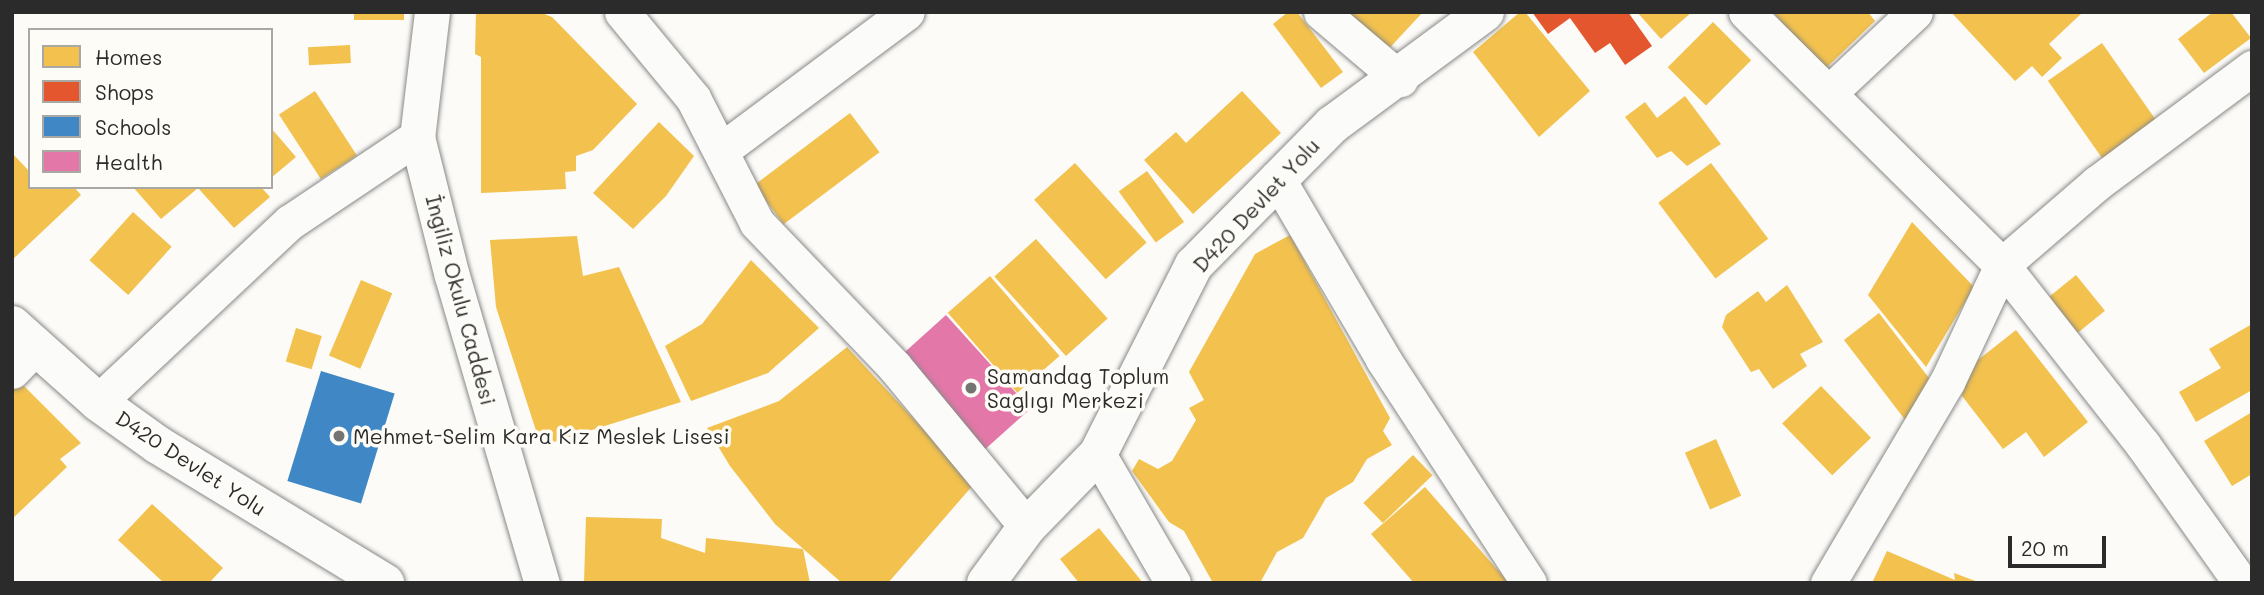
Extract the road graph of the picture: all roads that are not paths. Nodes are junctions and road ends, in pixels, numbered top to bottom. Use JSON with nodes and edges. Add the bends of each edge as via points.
{"nodes":[{"id":1,"x":432,"y":12,"type":"edge"},
{"id":2,"x":622,"y":12,"type":"edge"},
{"id":3,"x":907,"y":12,"type":"edge"},
{"id":4,"x":1321,"y":12,"type":"edge"},
{"id":5,"x":1485,"y":12,"type":"edge"},
{"id":6,"x":1746,"y":12,"type":"edge"},
{"id":7,"x":1915,"y":12,"type":"edge"},
{"id":8,"x":2252,"y":68,"type":"edge"},
{"id":9,"x":1400,"y":79,"type":"junction"},
{"id":10,"x":1830,"y":91,"type":"junction"},
{"id":11,"x":417,"y":137,"type":"junction"},
{"id":12,"x":723,"y":149,"type":"junction"},
{"id":13,"x":1278,"y":178,"type":"junction"},
{"id":14,"x":2002,"y":265,"type":"junction"},
{"id":15,"x":20,"y":348,"type":"edge"},
{"id":16,"x":98,"y":402,"type":"junction"},
{"id":17,"x":1098,"y":454,"type":"junction"},
{"id":18,"x":1027,"y":527,"type":"junction"},
{"id":19,"x":384,"y":583,"type":"edge"},
{"id":20,"x":542,"y":583,"type":"edge"},
{"id":21,"x":986,"y":583,"type":"edge"},
{"id":22,"x":1173,"y":583,"type":"edge"},
{"id":23,"x":1529,"y":583,"type":"edge"},
{"id":24,"x":1828,"y":583,"type":"edge"},
{"id":25,"x":2241,"y":583,"type":"edge"}],
"edges":[{"from":1,"to":11,"type":"street","name":"İngiliz Okulu Caddesi"},
{"from":2,"to":12,"type":"street","via":[[693,98]]},
{"from":3,"to":12,"type":"street"},
{"from":4,"to":9,"type":"street"},
{"from":5,"to":9,"type":"street","name":"D420 Devlet Yolu"},
{"from":6,"to":10,"type":"street"},
{"from":7,"to":10,"type":"street"},
{"from":8,"to":14,"type":"street","via":[[2097,183]]},
{"from":9,"to":13,"type":"street","name":"D420 Devlet Yolu","via":[[1332,125]]},
{"from":10,"to":14,"type":"street"},
{"from":11,"to":16,"type":"street","via":[[290,222]]},
{"from":11,"to":20,"type":"street","name":"İngiliz Okulu Caddesi","via":[[452,276]]},
{"from":12,"to":18,"type":"street","via":[[757,223],[894,366]]},
{"from":13,"to":17,"type":"street","name":"D420 Devlet Yolu","via":[[1194,265]]},
{"from":13,"to":23,"type":"street","via":[[1383,359]]},
{"from":14,"to":24,"type":"street","via":[[1947,382]]},
{"from":14,"to":25,"type":"street","via":[[2143,445]]},
{"from":15,"to":16,"type":"street","name":"D420 Devlet Yolu"},
{"from":16,"to":19,"type":"street","name":"D420 Devlet Yolu","via":[[158,445]]},
{"from":17,"to":18,"type":"street","name":"D420 Devlet Yolu"},
{"from":17,"to":22,"type":"street"},
{"from":18,"to":21,"type":"street","name":"D420 Devlet Yolu"}]}
